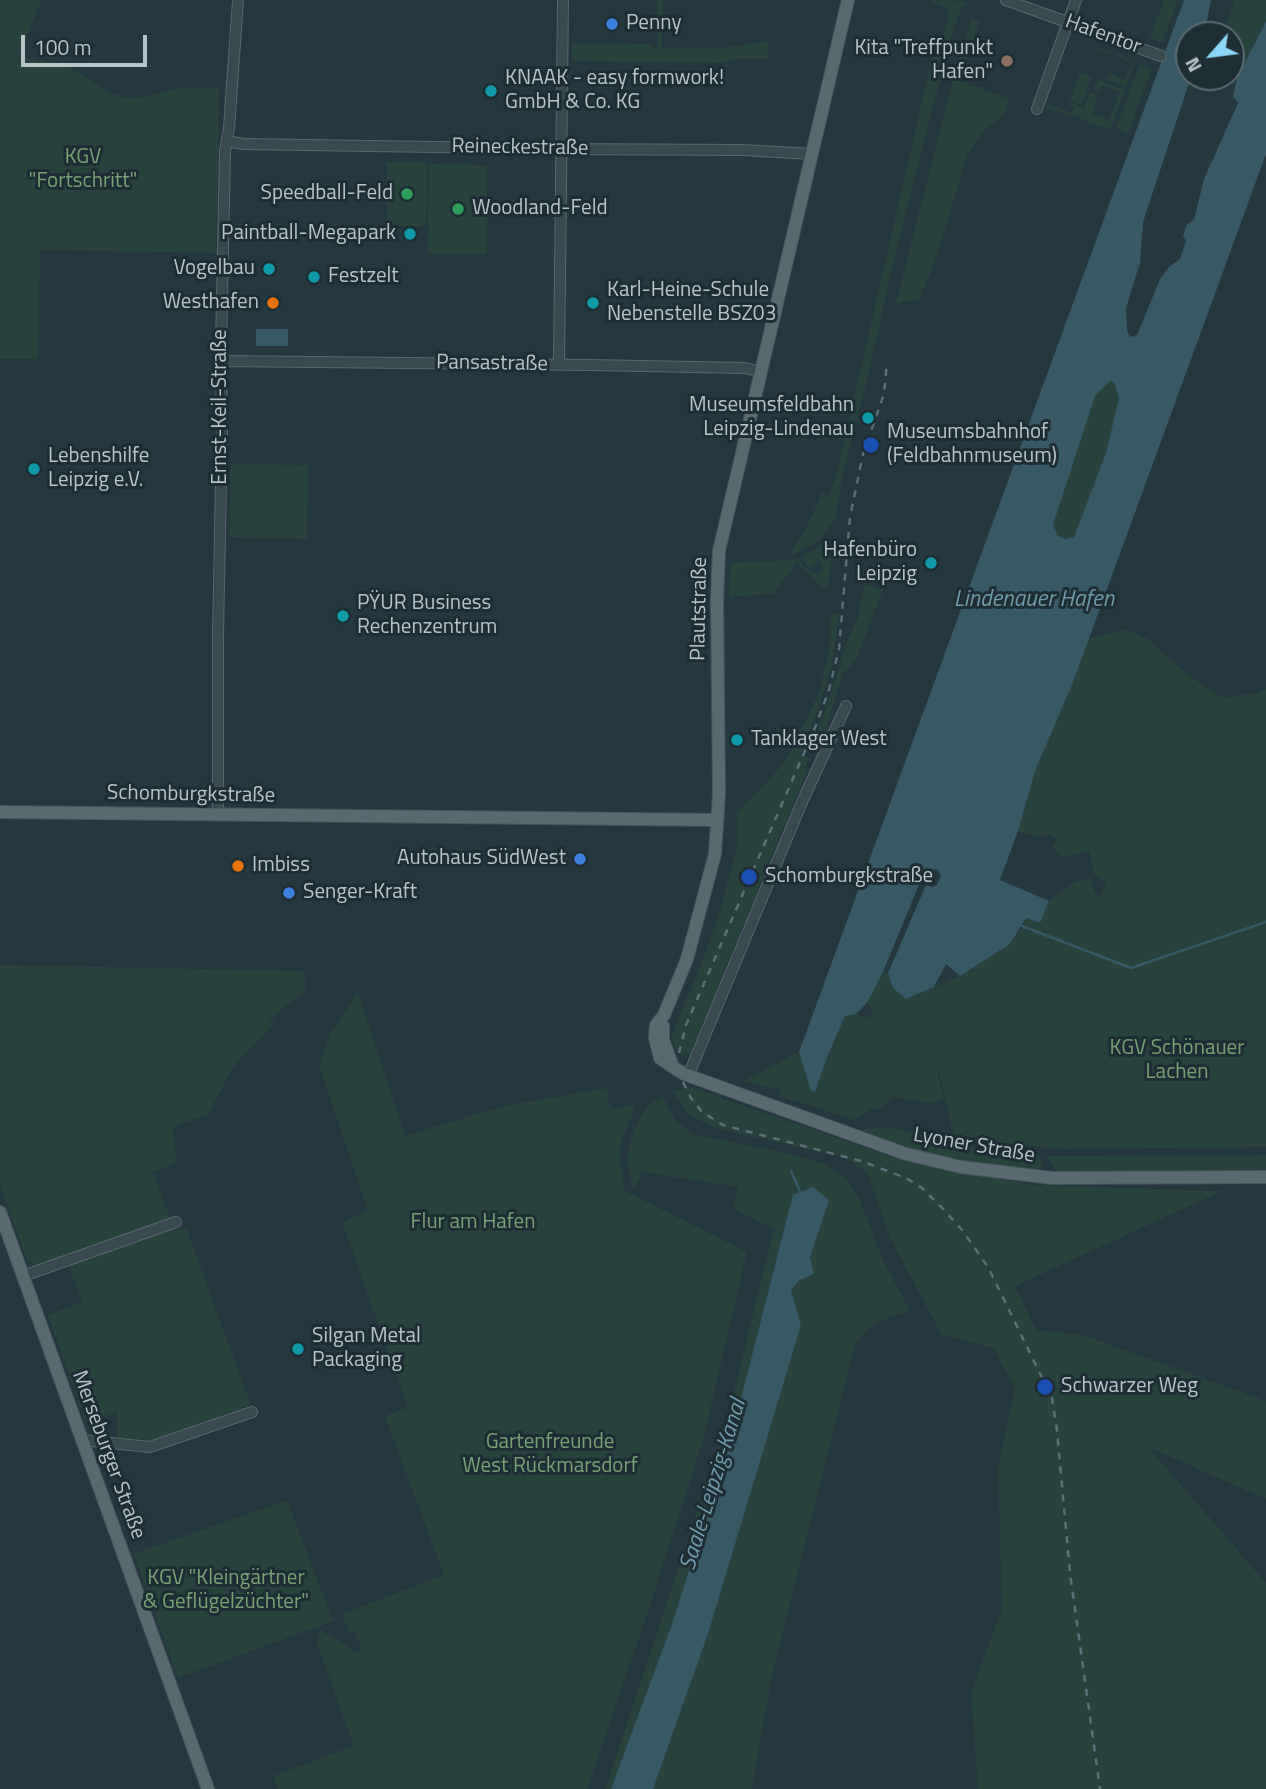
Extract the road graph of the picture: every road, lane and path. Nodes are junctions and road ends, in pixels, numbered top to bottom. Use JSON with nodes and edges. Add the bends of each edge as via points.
{"nodes":[{"id":1,"x":238,"y":0,"type":"edge"},
{"id":2,"x":563,"y":0,"type":"edge"},
{"id":3,"x":848,"y":0,"type":"edge"},
{"id":4,"x":1006,"y":0,"type":"edge"},
{"id":5,"x":1076,"y":0,"type":"edge"},
{"id":6,"x":1068,"y":23,"type":"junction"},
{"id":7,"x":1161,"y":56,"type":"dead end"},
{"id":8,"x":1037,"y":108,"type":"dead end"},
{"id":9,"x":227,"y":141,"type":"junction"},
{"id":10,"x":561,"y":149,"type":"junction"},
{"id":11,"x":812,"y":153,"type":"junction"},
{"id":12,"x":222,"y":361,"type":"junction"},
{"id":13,"x":559,"y":365,"type":"junction"},
{"id":14,"x":761,"y":372,"type":"junction"},
{"id":15,"x":846,"y":706,"type":"dead end"},
{"id":16,"x":0,"y":812,"type":"edge"},
{"id":17,"x":218,"y":815,"type":"junction"},
{"id":18,"x":718,"y":820,"type":"junction"},
{"id":19,"x":681,"y":1071,"type":"junction"},
{"id":20,"x":1266,"y":1177,"type":"edge"},
{"id":21,"x":0,"y":1212,"type":"edge"},
{"id":22,"x":176,"y":1222,"type":"dead end"},
{"id":23,"x":23,"y":1276,"type":"junction"},
{"id":24,"x":252,"y":1412,"type":"dead end"},
{"id":25,"x":82,"y":1440,"type":"junction"},
{"id":26,"x":208,"y":1789,"type":"edge"}],
"edges":[{"from":1,"to":9,"type":"street","name":"Ernst-Keil-Straße"},
{"from":2,"to":10,"type":"street"},
{"from":3,"to":11,"type":"main road","name":"Plautstraße"},
{"from":4,"to":6,"type":"street","name":"Hafentor"},
{"from":5,"to":6,"type":"street"},
{"from":6,"to":7,"type":"street","name":"Hafentor"},
{"from":6,"to":8,"type":"street"},
{"from":9,"to":10,"type":"street","name":"Reineckestraße"},
{"from":9,"to":12,"type":"street","name":"Ernst-Keil-Straße"},
{"from":10,"to":11,"type":"street","name":"Reineckestraße"},
{"from":10,"to":13,"type":"street"},
{"from":11,"to":14,"type":"main road","name":"Plautstraße"},
{"from":12,"to":13,"type":"street","name":"Pansastraße"},
{"from":12,"to":17,"type":"street","name":"Ernst-Keil-Straße"},
{"from":13,"to":14,"type":"street","name":"Pansastraße"},
{"from":14,"to":18,"type":"main road","name":"Plautstraße","via":[[719,551]]},
{"from":15,"to":19,"type":"street"},
{"from":16,"to":17,"type":"main road","name":"Schomburgkstraße"},
{"from":17,"to":18,"type":"main road","name":"Schomburgkstraße"},
{"from":18,"to":19,"type":"main road","name":"Plautstraße","via":[[715,854],[687,959],[656,1025],[660,1058]]},
{"from":19,"to":20,"type":"main road","name":"Lyoner Straße","via":[[894,1150],[961,1167],[1052,1178]]},
{"from":21,"to":23,"type":"main road","name":"Merseburger Straße"},
{"from":22,"to":23,"type":"street"},
{"from":23,"to":25,"type":"main road","name":"Merseburger Straße"},
{"from":24,"to":25,"type":"street","via":[[150,1447]]},
{"from":25,"to":26,"type":"main road","name":"Merseburger Straße"}]}
